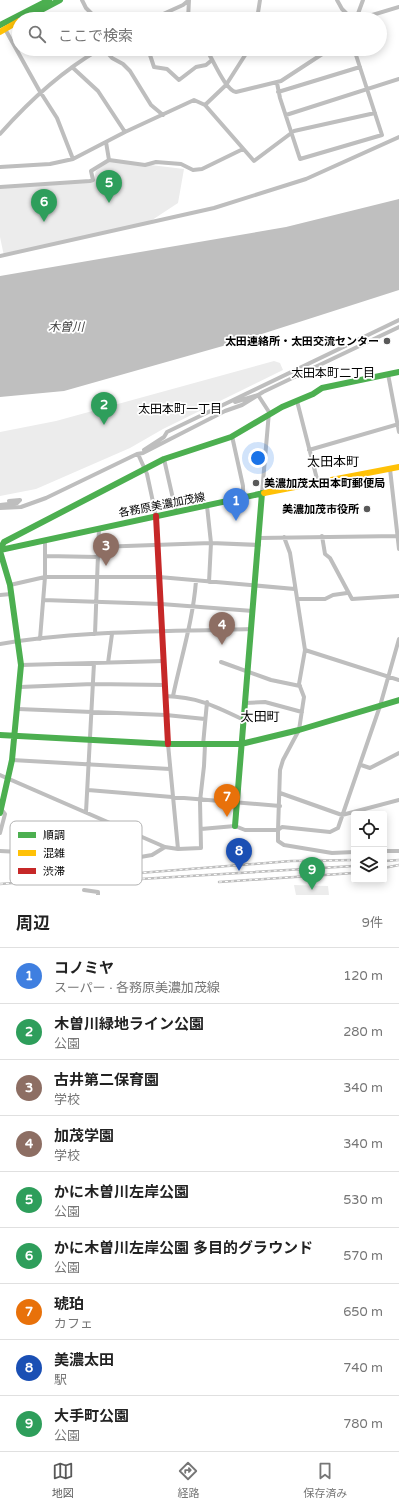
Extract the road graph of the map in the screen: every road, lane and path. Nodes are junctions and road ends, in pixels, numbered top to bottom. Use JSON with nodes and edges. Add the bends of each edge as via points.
{"nodes":[{"id":1,"x":49,"y":0,"type":"edge"},
{"id":2,"x":60,"y":0,"type":"edge"},
{"id":3,"x":82,"y":0,"type":"edge"},
{"id":4,"x":189,"y":0,"type":"edge"},
{"id":5,"x":260,"y":0,"type":"edge"},
{"id":6,"x":338,"y":0,"type":"edge"},
{"id":7,"x":363,"y":0,"type":"edge"},
{"id":8,"x":399,"y":7,"type":"edge"},
{"id":9,"x":28,"y":12,"type":"edge"},
{"id":10,"x":37,"y":12,"type":"edge"},
{"id":11,"x":90,"y":12,"type":"edge"},
{"id":12,"x":168,"y":12,"type":"edge"},
{"id":13,"x":188,"y":12,"type":"edge"},
{"id":14,"x":258,"y":12,"type":"edge"},
{"id":15,"x":347,"y":12,"type":"edge"},
{"id":16,"x":359,"y":12,"type":"edge"},
{"id":17,"x":382,"y":12,"type":"edge"},
{"id":18,"x":0,"y":17,"type":"edge"},
{"id":19,"x":12,"y":21,"type":"edge"},
{"id":20,"x":12,"y":24,"type":"edge"},
{"id":21,"x":2,"y":27,"type":"edge"},
{"id":22,"x":12,"y":44,"type":"edge"},
{"id":23,"x":19,"y":56,"type":"edge"},
{"id":24,"x":89,"y":56,"type":"edge"},
{"id":25,"x":110,"y":56,"type":"edge"},
{"id":26,"x":150,"y":56,"type":"edge"},
{"id":27,"x":210,"y":56,"type":"edge"},
{"id":28,"x":244,"y":56,"type":"edge"},
{"id":29,"x":319,"y":56,"type":"edge"},
{"id":30,"x":356,"y":56,"type":"edge"},
{"id":31,"x":212,"y":60,"type":"junction"},
{"id":32,"x":72,"y":67,"type":"junction"},
{"id":33,"x":360,"y":67,"type":"junction"},
{"id":34,"x":399,"y":79,"type":"edge"},
{"id":35,"x":277,"y":83,"type":"junction"},
{"id":36,"x":226,"y":84,"type":"junction"},
{"id":37,"x":367,"y":89,"type":"junction"},
{"id":38,"x":41,"y":92,"type":"junction"},
{"id":39,"x":278,"y":92,"type":"junction"},
{"id":40,"x":205,"y":105,"type":"junction"},
{"id":41,"x":375,"y":113,"type":"junction"},
{"id":42,"x":286,"y":114,"type":"junction"},
{"id":43,"x":163,"y":115,"type":"junction"},
{"id":44,"x":125,"y":132,"type":"junction"},
{"id":45,"x":292,"y":133,"type":"junction"},
{"id":46,"x":0,"y":134,"type":"edge"},
{"id":47,"x":399,"y":136,"type":"edge"},
{"id":48,"x":106,"y":142,"type":"junction"},
{"id":49,"x":243,"y":149,"type":"junction"},
{"id":50,"x":73,"y":159,"type":"junction"},
{"id":51,"x":109,"y":160,"type":"junction"},
{"id":52,"x":0,"y":167,"type":"edge"},
{"id":53,"x":0,"y":187,"type":"edge"},
{"id":54,"x":0,"y":256,"type":"edge"},
{"id":55,"x":399,"y":320,"type":"edge"},
{"id":56,"x":399,"y":327,"type":"edge"},
{"id":57,"x":399,"y":372,"type":"edge"},
{"id":58,"x":388,"y":374,"type":"junction"},
{"id":59,"x":258,"y":395,"type":"junction"},
{"id":60,"x":297,"y":400,"type":"junction"},
{"id":61,"x":230,"y":402,"type":"junction"},
{"id":62,"x":269,"y":415,"type":"junction"},
{"id":63,"x":398,"y":425,"type":"edge"},
{"id":64,"x":399,"y":432,"type":"edge"},
{"id":65,"x":232,"y":436,"type":"junction"},
{"id":66,"x":310,"y":450,"type":"junction"},
{"id":67,"x":137,"y":454,"type":"junction"},
{"id":68,"x":164,"y":459,"type":"junction"},
{"id":69,"x":399,"y":467,"type":"edge"},
{"id":70,"x":390,"y":468,"type":"junction"},
{"id":71,"x":145,"y":470,"type":"junction"},
{"id":72,"x":318,"y":483,"type":"junction"},
{"id":73,"x":262,"y":493,"type":"junction"},
{"id":74,"x":243,"y":498,"type":"junction"},
{"id":75,"x":9,"y":501,"type":"dead end"},
{"id":76,"x":0,"y":505,"type":"edge"},
{"id":77,"x":207,"y":506,"type":"junction"},
{"id":78,"x":0,"y":508,"type":"edge"},
{"id":79,"x":176,"y":512,"type":"junction"},
{"id":80,"x":156,"y":516,"type":"junction"},
{"id":81,"x":99,"y":528,"type":"junction"},
{"id":82,"x":322,"y":536,"type":"junction"},
{"id":83,"x":398,"y":536,"type":"edge"},
{"id":84,"x":284,"y":537,"type":"junction"},
{"id":85,"x":44,"y":540,"type":"junction"},
{"id":86,"x":259,"y":541,"type":"junction"},
{"id":87,"x":211,"y":543,"type":"junction"},
{"id":88,"x":158,"y":546,"type":"junction"},
{"id":89,"x":98,"y":547,"type":"junction"},
{"id":90,"x":399,"y":549,"type":"edge"},
{"id":91,"x":0,"y":550,"type":"edge"},
{"id":92,"x":45,"y":556,"type":"junction"},
{"id":93,"x":98,"y":557,"type":"junction"},
{"id":94,"x":45,"y":577,"type":"junction"},
{"id":95,"x":97,"y":577,"type":"junction"},
{"id":96,"x":159,"y":577,"type":"junction"},
{"id":97,"x":196,"y":581,"type":"junction"},
{"id":98,"x":209,"y":582,"type":"junction"},
{"id":99,"x":10,"y":585,"type":"junction"},
{"id":100,"x":255,"y":586,"type":"junction"},
{"id":101,"x":295,"y":589,"type":"junction"},
{"id":102,"x":0,"y":594,"type":"edge"},
{"id":103,"x":11,"y":594,"type":"junction"},
{"id":104,"x":347,"y":594,"type":"junction"},
{"id":105,"x":399,"y":596,"type":"edge"},
{"id":106,"x":297,"y":599,"type":"junction"},
{"id":107,"x":42,"y":600,"type":"junction"},
{"id":108,"x":96,"y":602,"type":"junction"},
{"id":109,"x":161,"y":604,"type":"junction"},
{"id":110,"x":194,"y":607,"type":"junction"},
{"id":111,"x":253,"y":612,"type":"junction"},
{"id":112,"x":251,"y":629,"type":"junction"},
{"id":113,"x":187,"y":631,"type":"junction"},
{"id":114,"x":162,"y":632,"type":"junction"},
{"id":115,"x":95,"y":634,"type":"junction"},
{"id":116,"x":112,"y":634,"type":"junction"},
{"id":117,"x":40,"y":639,"type":"junction"},
{"id":118,"x":399,"y":639,"type":"edge"},
{"id":119,"x":18,"y":641,"type":"junction"},
{"id":120,"x":0,"y":644,"type":"edge"},
{"id":121,"x":305,"y":650,"type":"junction"},
{"id":122,"x":164,"y":662,"type":"junction"},
{"id":123,"x":221,"y":662,"type":"dead end"},
{"id":124,"x":94,"y":663,"type":"junction"},
{"id":125,"x":108,"y":663,"type":"junction"},
{"id":126,"x":21,"y":665,"type":"junction"},
{"id":127,"x":248,"y":671,"type":"junction"},
{"id":128,"x":389,"y":678,"type":"junction"},
{"id":129,"x":399,"y":680,"type":"edge"},
{"id":130,"x":93,"y":684,"type":"junction"},
{"id":131,"x":165,"y":685,"type":"junction"},
{"id":132,"x":300,"y":686,"type":"junction"},
{"id":133,"x":20,"y":687,"type":"junction"},
{"id":134,"x":165,"y":696,"type":"junction"},
{"id":135,"x":173,"y":696,"type":"junction"},
{"id":136,"x":399,"y":700,"type":"edge"},
{"id":137,"x":208,"y":702,"type":"junction"},
{"id":138,"x":245,"y":703,"type":"junction"},
{"id":139,"x":380,"y":706,"type":"junction"},
{"id":140,"x":18,"y":709,"type":"junction"},
{"id":141,"x":92,"y":711,"type":"junction"},
{"id":142,"x":302,"y":712,"type":"junction"},
{"id":143,"x":166,"y":714,"type":"junction"},
{"id":144,"x":205,"y":719,"type":"junction"},
{"id":145,"x":244,"y":720,"type":"junction"},
{"id":146,"x":299,"y":730,"type":"junction"},
{"id":147,"x":0,"y":734,"type":"edge"},
{"id":148,"x":15,"y":735,"type":"junction"},
{"id":149,"x":91,"y":740,"type":"junction"},
{"id":150,"x":168,"y":744,"type":"junction"},
{"id":151,"x":241,"y":744,"type":"junction"},
{"id":152,"x":204,"y":745,"type":"junction"},
{"id":153,"x":399,"y":753,"type":"edge"},
{"id":154,"x":12,"y":760,"type":"junction"},
{"id":155,"x":89,"y":765,"type":"junction"},
{"id":156,"x":361,"y":765,"type":"junction"},
{"id":157,"x":170,"y":769,"type":"junction"},
{"id":158,"x":0,"y":775,"type":"edge"},
{"id":159,"x":9,"y":779,"type":"junction"},
{"id":160,"x":88,"y":790,"type":"junction"},
{"id":161,"x":280,"y":793,"type":"junction"},
{"id":162,"x":173,"y":798,"type":"junction"},
{"id":163,"x":399,"y":800,"type":"edge"},
{"id":164,"x":200,"y":801,"type":"junction"},
{"id":165,"x":237,"y":804,"type":"junction"},
{"id":166,"x":280,"y":806,"type":"junction"},
{"id":167,"x":0,"y":811,"type":"edge"},
{"id":168,"x":86,"y":812,"type":"junction"},
{"id":169,"x":342,"y":815,"type":"junction"},
{"id":170,"x":106,"y":821,"type":"edge"},
{"id":171,"x":235,"y":826,"type":"junction"},
{"id":172,"x":201,"y":829,"type":"junction"},
{"id":173,"x":278,"y":830,"type":"junction"},
{"id":174,"x":0,"y":833,"type":"edge"},
{"id":175,"x":142,"y":837,"type":"edge"},
{"id":176,"x":165,"y":847,"type":"junction"},
{"id":177,"x":178,"y":849,"type":"junction"},
{"id":178,"x":0,"y":851,"type":"edge"},
{"id":179,"x":387,"y":851,"type":"edge"},
{"id":180,"x":399,"y":851,"type":"edge"},
{"id":181,"x":10,"y":852,"type":"edge"},
{"id":182,"x":351,"y":852,"type":"edge"},
{"id":183,"x":142,"y":857,"type":"edge"},
{"id":184,"x":84,"y":890,"type":"dead end"},
{"id":185,"x":98,"y":895,"type":"edge"}],
"edges":[{"from":1,"to":9,"type":"street"},
{"from":2,"to":10,"type":"street"},
{"from":3,"to":11,"type":"street"},
{"from":4,"to":12,"type":"street"},
{"from":4,"to":13,"type":"street"},
{"from":5,"to":14,"type":"street"},
{"from":6,"to":15,"type":"street"},
{"from":7,"to":16,"type":"street"},
{"from":8,"to":17,"type":"street"},
{"from":18,"to":21,"type":"street"},
{"from":19,"to":21,"type":"street"},
{"from":20,"to":21,"type":"street"},
{"from":21,"to":22,"type":"street"},
{"from":23,"to":38,"type":"street"},
{"from":24,"to":32,"type":"street"},
{"from":25,"to":43,"type":"street","via":[[130,71],[151,105]]},
{"from":26,"to":31,"type":"street","via":[[154,68],[167,69],[179,80],[196,67],[206,65]]},
{"from":27,"to":31,"type":"street"},
{"from":28,"to":36,"type":"street"},
{"from":29,"to":35,"type":"street"},
{"from":30,"to":33,"type":"street"},
{"from":31,"to":36,"type":"street"},
{"from":32,"to":38,"type":"street"},
{"from":32,"to":44,"type":"street","via":[[98,91]]},
{"from":33,"to":37,"type":"street"},
{"from":33,"to":39,"type":"street"},
{"from":34,"to":37,"type":"street"},
{"from":35,"to":36,"type":"street","via":[[270,82],[236,92]]},
{"from":35,"to":39,"type":"street"},
{"from":36,"to":40,"type":"street"},
{"from":37,"to":41,"type":"street"},
{"from":37,"to":42,"type":"street"},
{"from":38,"to":46,"type":"street","via":[[24,106]]},
{"from":38,"to":50,"type":"street","via":[[64,131]]},
{"from":39,"to":42,"type":"street"},
{"from":40,"to":43,"type":"street","via":[[194,100],[189,101]]},
{"from":40,"to":49,"type":"street"},
{"from":41,"to":45,"type":"street"},
{"from":41,"to":45,"type":"street","via":[[382,135],[300,159]]},
{"from":42,"to":45,"type":"street"},
{"from":43,"to":44,"type":"street"},
{"from":44,"to":48,"type":"street"},
{"from":45,"to":49,"type":"street","via":[[254,161]]},
{"from":47,"to":54,"type":"street","via":[[306,179],[221,206]]},
{"from":48,"to":50,"type":"street"},
{"from":48,"to":51,"type":"street"},
{"from":49,"to":51,"type":"street","via":[[202,169],[193,170],[181,164],[156,162],[145,165]]},
{"from":50,"to":52,"type":"street","via":[[50,164]]},
{"from":51,"to":53,"type":"street","via":[[92,171],[90,181]]},
{"from":55,"to":61,"type":"street"},
{"from":56,"to":59,"type":"street"},
{"from":57,"to":58,"type":"street"},
{"from":58,"to":60,"type":"street","via":[[324,387],[313,396]]},
{"from":58,"to":63,"type":"street"},
{"from":59,"to":61,"type":"street"},
{"from":59,"to":62,"type":"street"},
{"from":59,"to":67,"type":"street"},
{"from":60,"to":62,"type":"street"},
{"from":60,"to":66,"type":"street"},
{"from":61,"to":67,"type":"street","via":[[167,432],[164,437]]},
{"from":62,"to":65,"type":"street"},
{"from":62,"to":73,"type":"street"},
{"from":63,"to":64,"type":"street"},
{"from":63,"to":66,"type":"street"},
{"from":65,"to":68,"type":"street"},
{"from":65,"to":74,"type":"street","via":[[243,486]]},
{"from":66,"to":72,"type":"street"},
{"from":67,"to":71,"type":"street"},
{"from":67,"to":78,"type":"street","via":[[46,498],[21,507]]},
{"from":68,"to":71,"type":"street"},
{"from":68,"to":79,"type":"street"},
{"from":69,"to":70,"type":"street","name":"各務原美濃加茂線"},
{"from":70,"to":72,"type":"street","name":"各務原美濃加茂線"},
{"from":70,"to":83,"type":"street"},
{"from":71,"to":80,"type":"street"},
{"from":71,"to":91,"type":"street","via":[[4,542]]},
{"from":72,"to":73,"type":"street","name":"各務原美濃加茂線"},
{"from":73,"to":74,"type":"street","name":"各務原美濃加茂線"},
{"from":73,"to":86,"type":"street"},
{"from":74,"to":77,"type":"street","name":"各務原美濃加茂線"},
{"from":75,"to":76,"type":"street","via":[[20,500],[17,503]]},
{"from":77,"to":79,"type":"street","name":"各務原美濃加茂線"},
{"from":77,"to":87,"type":"street"},
{"from":79,"to":80,"type":"street","name":"各務原美濃加茂線"},
{"from":80,"to":81,"type":"street","name":"各務原美濃加茂線"},
{"from":80,"to":88,"type":"street"},
{"from":81,"to":85,"type":"street","name":"各務原美濃加茂線"},
{"from":81,"to":89,"type":"street"},
{"from":82,"to":83,"type":"street"},
{"from":82,"to":84,"type":"street"},
{"from":82,"to":104,"type":"street","via":[[325,554],[330,558]]},
{"from":83,"to":90,"type":"street"},
{"from":84,"to":86,"type":"street"},
{"from":84,"to":101,"type":"street","via":[[290,553]]},
{"from":85,"to":91,"type":"street","name":"各務原美濃加茂線"},
{"from":85,"to":92,"type":"street"},
{"from":86,"to":87,"type":"street"},
{"from":86,"to":100,"type":"street"},
{"from":87,"to":88,"type":"street"},
{"from":87,"to":98,"type":"street"},
{"from":88,"to":89,"type":"street"},
{"from":88,"to":96,"type":"street"},
{"from":89,"to":93,"type":"street"},
{"from":91,"to":99,"type":"street"},
{"from":92,"to":93,"type":"street"},
{"from":92,"to":94,"type":"street"},
{"from":93,"to":95,"type":"street"},
{"from":94,"to":95,"type":"street"},
{"from":94,"to":99,"type":"street"},
{"from":94,"to":107,"type":"street"},
{"from":95,"to":96,"type":"street"},
{"from":95,"to":108,"type":"street"},
{"from":96,"to":97,"type":"street"},
{"from":96,"to":109,"type":"street"},
{"from":97,"to":98,"type":"street"},
{"from":97,"to":110,"type":"street"},
{"from":98,"to":100,"type":"street"},
{"from":99,"to":103,"type":"street"},
{"from":100,"to":101,"type":"street"},
{"from":100,"to":111,"type":"street"},
{"from":101,"to":106,"type":"street"},
{"from":102,"to":103,"type":"street"},
{"from":103,"to":119,"type":"street"},
{"from":104,"to":105,"type":"street","via":[[352,600]]},
{"from":104,"to":106,"type":"street","via":[[324,599]]},
{"from":106,"to":121,"type":"street"},
{"from":107,"to":108,"type":"street"},
{"from":107,"to":117,"type":"street"},
{"from":108,"to":109,"type":"street"},
{"from":108,"to":115,"type":"street"},
{"from":109,"to":110,"type":"street"},
{"from":109,"to":114,"type":"street"},
{"from":110,"to":111,"type":"street"},
{"from":110,"to":113,"type":"street"},
{"from":111,"to":112,"type":"street"},
{"from":112,"to":113,"type":"street"},
{"from":112,"to":127,"type":"street"},
{"from":113,"to":114,"type":"street"},
{"from":113,"to":135,"type":"street"},
{"from":114,"to":116,"type":"street"},
{"from":114,"to":122,"type":"street"},
{"from":115,"to":116,"type":"street"},
{"from":115,"to":117,"type":"street"},
{"from":116,"to":125,"type":"street"},
{"from":117,"to":119,"type":"street"},
{"from":118,"to":128,"type":"street"},
{"from":119,"to":120,"type":"street"},
{"from":119,"to":126,"type":"street"},
{"from":121,"to":128,"type":"street"},
{"from":121,"to":132,"type":"street"},
{"from":122,"to":125,"type":"street"},
{"from":122,"to":131,"type":"street"},
{"from":123,"to":127,"type":"street"},
{"from":124,"to":125,"type":"street"},
{"from":124,"to":126,"type":"street"},
{"from":124,"to":130,"type":"street"},
{"from":126,"to":133,"type":"street"},
{"from":127,"to":132,"type":"street","via":[[271,680]]},
{"from":127,"to":138,"type":"street"},
{"from":128,"to":129,"type":"street"},
{"from":128,"to":139,"type":"street"},
{"from":130,"to":131,"type":"street"},
{"from":130,"to":133,"type":"street"},
{"from":130,"to":141,"type":"street"},
{"from":131,"to":134,"type":"street"},
{"from":132,"to":142,"type":"street","via":[[304,697]]},
{"from":133,"to":140,"type":"street"},
{"from":134,"to":135,"type":"street"},
{"from":134,"to":143,"type":"street"},
{"from":135,"to":137,"type":"street"},
{"from":136,"to":139,"type":"street"},
{"from":137,"to":144,"type":"street"},
{"from":137,"to":145,"type":"street"},
{"from":138,"to":142,"type":"street","via":[[265,702]]},
{"from":138,"to":145,"type":"street"},
{"from":139,"to":146,"type":"street"},
{"from":139,"to":156,"type":"street"},
{"from":140,"to":141,"type":"street"},
{"from":140,"to":148,"type":"street"},
{"from":141,"to":143,"type":"street"},
{"from":141,"to":149,"type":"street"},
{"from":142,"to":146,"type":"street"},
{"from":143,"to":144,"type":"street"},
{"from":143,"to":150,"type":"street"},
{"from":144,"to":152,"type":"street"},
{"from":145,"to":151,"type":"street"},
{"from":146,"to":151,"type":"street"},
{"from":146,"to":161,"type":"street","via":[[283,760],[280,770]]},
{"from":147,"to":148,"type":"street"},
{"from":148,"to":149,"type":"street"},
{"from":148,"to":154,"type":"street"},
{"from":149,"to":150,"type":"street"},
{"from":149,"to":155,"type":"street"},
{"from":150,"to":152,"type":"street"},
{"from":150,"to":157,"type":"street"},
{"from":151,"to":152,"type":"street"},
{"from":151,"to":165,"type":"street"},
{"from":152,"to":164,"type":"street"},
{"from":153,"to":156,"type":"street","via":[[370,768]]},
{"from":154,"to":155,"type":"street"},
{"from":154,"to":159,"type":"street"},
{"from":155,"to":157,"type":"street"},
{"from":155,"to":160,"type":"street"},
{"from":156,"to":169,"type":"street"},
{"from":157,"to":162,"type":"street"},
{"from":158,"to":159,"type":"street"},
{"from":159,"to":167,"type":"street"},
{"from":159,"to":168,"type":"street"},
{"from":160,"to":162,"type":"street"},
{"from":160,"to":168,"type":"street"},
{"from":161,"to":166,"type":"street"},
{"from":161,"to":169,"type":"street"},
{"from":162,"to":164,"type":"street"},
{"from":162,"to":177,"type":"street"},
{"from":163,"to":169,"type":"street"},
{"from":164,"to":165,"type":"street"},
{"from":164,"to":172,"type":"street"},
{"from":165,"to":166,"type":"street"},
{"from":165,"to":171,"type":"street"},
{"from":166,"to":173,"type":"street"},
{"from":167,"to":174,"type":"street","via":[[5,814]]},
{"from":168,"to":170,"type":"street"},
{"from":169,"to":173,"type":"street","via":[[338,828],[330,832],[282,827]]},
{"from":171,"to":172,"type":"street"},
{"from":171,"to":173,"type":"street","via":[[245,830]]},
{"from":172,"to":177,"type":"street","via":[[201,848]]},
{"from":173,"to":182,"type":"street","via":[[278,841],[284,845],[332,853]]},
{"from":175,"to":176,"type":"street"},
{"from":176,"to":177,"type":"street"},
{"from":176,"to":183,"type":"street","via":[[152,855]]},
{"from":178,"to":181,"type":"street"},
{"from":179,"to":180,"type":"street"},
{"from":184,"to":185,"type":"street","via":[[98,892]]}]}
